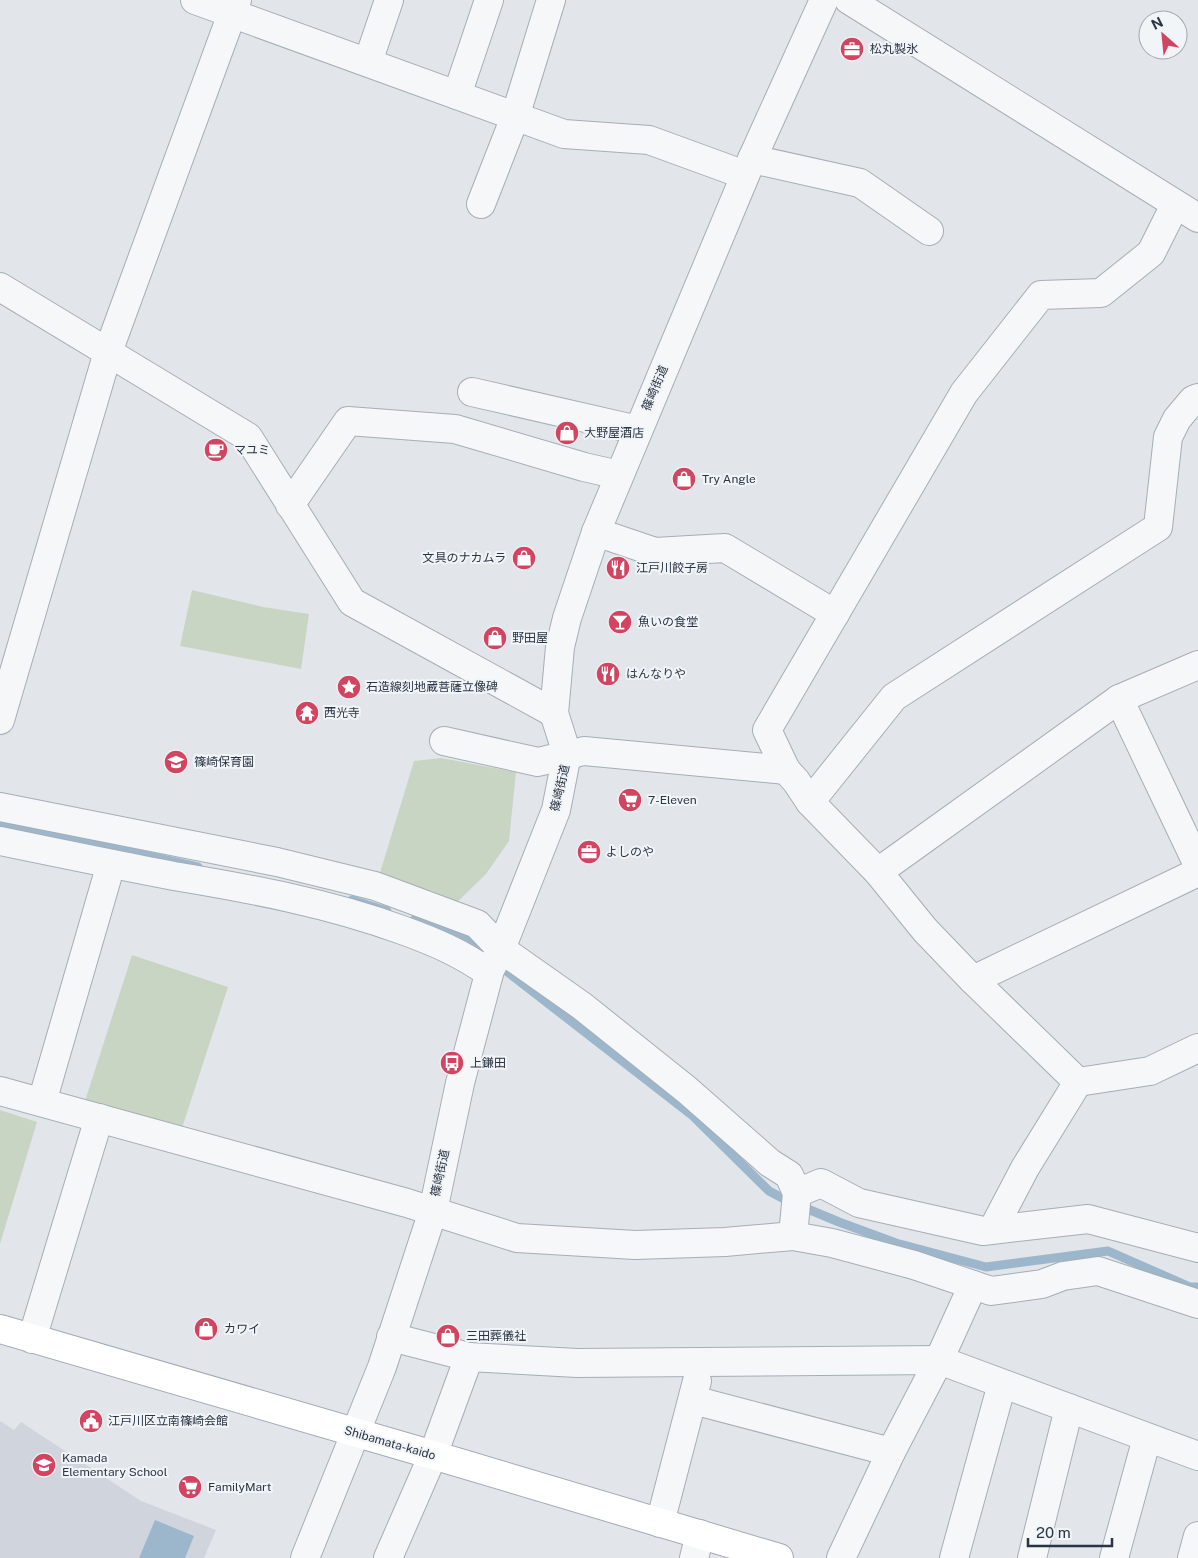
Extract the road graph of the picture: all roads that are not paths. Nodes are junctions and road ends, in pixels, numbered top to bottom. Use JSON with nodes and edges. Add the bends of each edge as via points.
{"nodes":[{"id":1,"x":196,"y":0,"type":"edge"},
{"id":2,"x":390,"y":0,"type":"edge"},
{"id":3,"x":489,"y":0,"type":"edge"},
{"id":4,"x":551,"y":0,"type":"edge"},
{"id":5,"x":824,"y":0,"type":"edge"},
{"id":6,"x":848,"y":0,"type":"edge"},
{"id":7,"x":235,"y":6,"type":"edge"},
{"id":8,"x":368,"y":62,"type":"junction"},
{"id":9,"x":457,"y":95,"type":"junction"},
{"id":10,"x":515,"y":117,"type":"junction"},
{"id":11,"x":748,"y":167,"type":"junction"},
{"id":12,"x":481,"y":204,"type":"dead end"},
{"id":13,"x":1187,"y":211,"type":"edge"},
{"id":14,"x":929,"y":231,"type":"dead end"},
{"id":15,"x":0,"y":287,"type":"edge"},
{"id":16,"x":108,"y":352,"type":"junction"},
{"id":17,"x":472,"y":392,"type":"dead end"},
{"id":18,"x":1198,"y":398,"type":"edge"},
{"id":19,"x":638,"y":430,"type":"junction"},
{"id":20,"x":619,"y":476,"type":"junction"},
{"id":21,"x":290,"y":505,"type":"junction"},
{"id":22,"x":596,"y":532,"type":"junction"},
{"id":23,"x":834,"y":614,"type":"junction"},
{"id":24,"x":1198,"y":664,"type":"edge"},
{"id":25,"x":1119,"y":699,"type":"junction"},
{"id":26,"x":554,"y":713,"type":"junction"},
{"id":27,"x":0,"y":720,"type":"edge"},
{"id":28,"x":444,"y":741,"type":"dead end"},
{"id":29,"x":567,"y":754,"type":"junction"},
{"id":30,"x":786,"y":770,"type":"junction"},
{"id":31,"x":810,"y":802,"type":"junction"},
{"id":32,"x":0,"y":807,"type":"edge"},
{"id":33,"x":0,"y":841,"type":"edge"},
{"id":34,"x":111,"y":864,"type":"junction"},
{"id":35,"x":1198,"y":865,"type":"edge"},
{"id":36,"x":878,"y":872,"type":"junction"},
{"id":37,"x":1198,"y":872,"type":"edge"},
{"id":38,"x":494,"y":962,"type":"junction"},
{"id":39,"x":973,"y":980,"type":"junction"},
{"id":40,"x":1198,"y":1048,"type":"edge"},
{"id":41,"x":1078,"y":1082,"type":"junction"},
{"id":42,"x":0,"y":1091,"type":"edge"},
{"id":43,"x":42,"y":1102,"type":"junction"},
{"id":44,"x":99,"y":1118,"type":"junction"},
{"id":45,"x":797,"y":1193,"type":"junction"},
{"id":46,"x":432,"y":1211,"type":"junction"},
{"id":47,"x":993,"y":1229,"type":"junction"},
{"id":48,"x":793,"y":1236,"type":"junction"},
{"id":49,"x":1198,"y":1248,"type":"edge"},
{"id":50,"x":973,"y":1285,"type":"junction"},
{"id":51,"x":1198,"y":1304,"type":"edge"},
{"id":52,"x":0,"y":1329,"type":"edge"},
{"id":53,"x":391,"y":1338,"type":"junction"},
{"id":54,"x":32,"y":1339,"type":"junction"},
{"id":55,"x":469,"y":1357,"type":"junction"},
{"id":56,"x":939,"y":1360,"type":"junction"},
{"id":57,"x":701,"y":1361,"type":"junction"},
{"id":58,"x":1002,"y":1384,"type":"junction"},
{"id":59,"x":693,"y":1400,"type":"junction"},
{"id":60,"x":1069,"y":1408,"type":"junction"},
{"id":61,"x":356,"y":1433,"type":"junction"},
{"id":62,"x":1147,"y":1438,"type":"junction"},
{"id":63,"x":891,"y":1452,"type":"junction"},
{"id":64,"x":433,"y":1455,"type":"junction"},
{"id":65,"x":1198,"y":1456,"type":"edge"},
{"id":66,"x":660,"y":1522,"type":"junction"},
{"id":67,"x":1198,"y":1536,"type":"edge"},
{"id":68,"x":697,"y":1546,"type":"edge"},
{"id":69,"x":305,"y":1558,"type":"edge"},
{"id":70,"x":388,"y":1558,"type":"edge"},
{"id":71,"x":779,"y":1558,"type":"edge"},
{"id":72,"x":841,"y":1558,"type":"edge"},
{"id":73,"x":954,"y":1558,"type":"edge"},
{"id":74,"x":1032,"y":1558,"type":"edge"},
{"id":75,"x":1114,"y":1558,"type":"edge"},
{"id":76,"x":1192,"y":1558,"type":"edge"}],
"edges":[{"from":1,"to":7,"type":"street"},
{"from":2,"to":8,"type":"street"},
{"from":3,"to":9,"type":"street"},
{"from":4,"to":10,"type":"street"},
{"from":5,"to":11,"type":"street","name":"篠崎街道"},
{"from":6,"to":13,"type":"street"},
{"from":7,"to":8,"type":"street"},
{"from":7,"to":16,"type":"street"},
{"from":8,"to":9,"type":"street"},
{"from":9,"to":10,"type":"street"},
{"from":10,"to":11,"type":"street","via":[[564,134],[649,140]]},
{"from":10,"to":12,"type":"street"},
{"from":11,"to":14,"type":"street","via":[[860,183]]},
{"from":11,"to":19,"type":"street","name":"篠崎街道"},
{"from":13,"to":23,"type":"street","via":[[1151,253],[1101,293],[1041,295],[964,393]]},
{"from":15,"to":16,"type":"street"},
{"from":16,"to":21,"type":"street","via":[[248,437]]},
{"from":16,"to":27,"type":"street"},
{"from":17,"to":19,"type":"street"},
{"from":18,"to":31,"type":"street","via":[[1177,419],[1168,437],[1158,526],[894,697]]},
{"from":19,"to":20,"type":"street","name":"篠崎街道"},
{"from":20,"to":21,"type":"street","via":[[455,429],[348,421]]},
{"from":20,"to":22,"type":"street","name":"篠崎街道"},
{"from":21,"to":26,"type":"street","via":[[352,602]]},
{"from":22,"to":23,"type":"street","via":[[655,552],[725,548]]},
{"from":22,"to":26,"type":"street","name":"篠崎街道","via":[[560,647]]},
{"from":23,"to":30,"type":"street","via":[[767,730]]},
{"from":24,"to":25,"type":"street"},
{"from":25,"to":35,"type":"street"},
{"from":25,"to":36,"type":"street"},
{"from":26,"to":29,"type":"street","name":"篠崎街道"},
{"from":28,"to":29,"type":"street","via":[[538,762]]},
{"from":29,"to":30,"type":"street","via":[[584,750]]},
{"from":29,"to":38,"type":"street","name":"篠崎街道","via":[[556,810]]},
{"from":30,"to":31,"type":"street"},
{"from":31,"to":36,"type":"street"},
{"from":32,"to":38,"type":"street","via":[[277,862],[375,886],[477,924]]},
{"from":33,"to":34,"type":"street"},
{"from":34,"to":38,"type":"street","via":[[263,892],[361,915],[464,956]]},
{"from":34,"to":43,"type":"street"},
{"from":36,"to":39,"type":"street","via":[[925,930]]},
{"from":37,"to":39,"type":"street"},
{"from":38,"to":45,"type":"street","via":[[582,1006],[688,1090],[770,1163],[789,1174]]},
{"from":38,"to":46,"type":"street","name":"篠崎街道","via":[[460,1082]]},
{"from":39,"to":41,"type":"street"},
{"from":40,"to":41,"type":"street","via":[[1150,1070]]},
{"from":41,"to":47,"type":"street","via":[[1025,1168]]},
{"from":42,"to":43,"type":"street"},
{"from":43,"to":44,"type":"street"},
{"from":44,"to":46,"type":"street"},
{"from":44,"to":54,"type":"street"},
{"from":45,"to":47,"type":"street","via":[[821,1183],[858,1203],[984,1231]]},
{"from":45,"to":48,"type":"street"},
{"from":46,"to":48,"type":"street","via":[[517,1238],[635,1245]]},
{"from":46,"to":53,"type":"street","name":"篠崎街道"},
{"from":47,"to":49,"type":"street","via":[[1088,1218]]},
{"from":48,"to":50,"type":"street","via":[[914,1265]]},
{"from":50,"to":51,"type":"street","via":[[991,1291],[1098,1271]]},
{"from":50,"to":56,"type":"street"},
{"from":52,"to":54,"type":"main road","name":"Shibamata-kaido"},
{"from":53,"to":55,"type":"street"},
{"from":53,"to":61,"type":"street","name":"篠崎街道"},
{"from":54,"to":61,"type":"main road","name":"Shibamata-kaido"},
{"from":55,"to":57,"type":"street","via":[[577,1363]]},
{"from":55,"to":64,"type":"street"},
{"from":56,"to":57,"type":"street"},
{"from":56,"to":58,"type":"street"},
{"from":56,"to":63,"type":"street"},
{"from":57,"to":59,"type":"street"},
{"from":58,"to":60,"type":"street"},
{"from":58,"to":73,"type":"street"},
{"from":59,"to":63,"type":"street"},
{"from":59,"to":66,"type":"street"},
{"from":60,"to":62,"type":"street"},
{"from":60,"to":74,"type":"street"},
{"from":61,"to":64,"type":"main road","name":"Shibamata-kaido"},
{"from":61,"to":69,"type":"street","name":"篠崎街道"},
{"from":62,"to":65,"type":"street"},
{"from":62,"to":75,"type":"street"},
{"from":63,"to":72,"type":"street"},
{"from":64,"to":66,"type":"main road","name":"Shibamata-kaido"},
{"from":64,"to":70,"type":"street"},
{"from":66,"to":68,"type":"main road","name":"Shibamata-kaido"},
{"from":67,"to":76,"type":"street"},
{"from":68,"to":71,"type":"main road","name":"Shibamata-kaido"}]}
